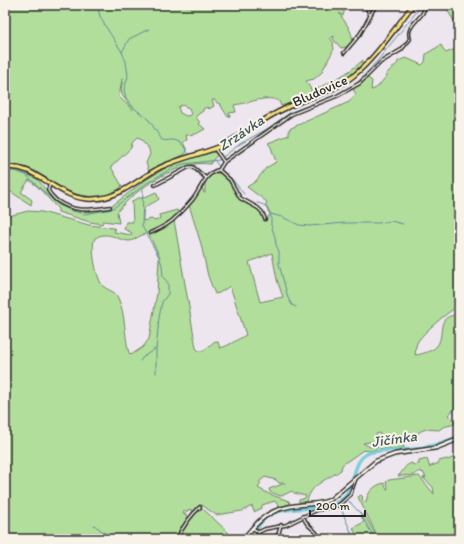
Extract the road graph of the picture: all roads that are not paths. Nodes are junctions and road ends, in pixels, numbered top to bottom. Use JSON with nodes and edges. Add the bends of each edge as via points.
{"nodes":[{"id":1,"x":365,"y":5,"type":"edge"},
{"id":2,"x":376,"y":5,"type":"edge"},
{"id":3,"x":413,"y":5,"type":"edge"},
{"id":4,"x":420,"y":5,"type":"edge"},
{"id":5,"x":426,"y":5,"type":"edge"},
{"id":6,"x":423,"y":8,"type":"junction"},
{"id":7,"x":370,"y":15,"type":"junction"},
{"id":8,"x":344,"y":53,"type":"dead end"},
{"id":9,"x":215,"y":148,"type":"junction"},
{"id":10,"x":223,"y":162,"type":"junction"},
{"id":11,"x":5,"y":168,"type":"edge"},
{"id":12,"x":219,"y":170,"type":"junction"},
{"id":13,"x":206,"y":178,"type":"junction"},
{"id":14,"x":50,"y":184,"type":"junction"},
{"id":15,"x":155,"y":185,"type":"dead end"},
{"id":16,"x":110,"y":207,"type":"dead end"},
{"id":17,"x":265,"y":219,"type":"dead end"},
{"id":18,"x":150,"y":233,"type":"dead end"},
{"id":19,"x":459,"y":439,"type":"edge"},
{"id":20,"x":355,"y":478,"type":"junction"},
{"id":21,"x":200,"y":507,"type":"dead end"},
{"id":22,"x":303,"y":516,"type":"junction"},
{"id":23,"x":281,"y":526,"type":"junction"},
{"id":24,"x":252,"y":528,"type":"junction"},
{"id":25,"x":258,"y":531,"type":"junction"},
{"id":26,"x":318,"y":535,"type":"dead end"},
{"id":27,"x":177,"y":539,"type":"edge"},
{"id":28,"x":243,"y":539,"type":"edge"},
{"id":29,"x":255,"y":539,"type":"edge"},
{"id":30,"x":269,"y":539,"type":"edge"}],
"edges":[{"from":1,"to":7,"type":"street"},
{"from":2,"to":7,"type":"street","name":"Bludovice"},
{"from":3,"to":9,"type":"main road","via":[[370,59],[349,80],[284,108]]},
{"from":4,"to":6,"type":"street"},
{"from":5,"to":6,"type":"street","name":"Bludovice"},
{"from":6,"to":10,"type":"street","name":"Bludovice","via":[[410,29],[410,39],[401,50],[381,62],[360,83],[337,96],[292,114]]},
{"from":7,"to":8,"type":"street","name":"Bludovice","via":[[358,38]]},
{"from":9,"to":10,"type":"street"},
{"from":9,"to":14,"type":"main road","via":[[170,163],[120,193],[107,197],[90,200],[78,198]]},
{"from":10,"to":12,"type":"street","name":"Bludovice"},
{"from":11,"to":14,"type":"main road","via":[[25,170]]},
{"from":12,"to":13,"type":"street","name":"Bludovice"},
{"from":12,"to":17,"type":"street","via":[[230,180],[240,198],[258,208]]},
{"from":13,"to":15,"type":"street","via":[[191,167]]},
{"from":13,"to":18,"type":"street","name":"Bludovice","via":[[194,198],[176,218]]},
{"from":14,"to":16,"type":"street","via":[[48,190],[51,196],[72,209]]},
{"from":19,"to":20,"type":"street","via":[[436,448],[395,454],[381,459]]},
{"from":20,"to":22,"type":"street","via":[[350,495],[341,504]]},
{"from":20,"to":24,"type":"street","via":[[324,503],[288,506],[270,512]]},
{"from":21,"to":27,"type":"street","via":[[190,516]]},
{"from":22,"to":23,"type":"street"},
{"from":22,"to":26,"type":"street","via":[[308,527]]},
{"from":23,"to":25,"type":"street"},
{"from":23,"to":30,"type":"street","via":[[278,535]]},
{"from":24,"to":25,"type":"street"},
{"from":24,"to":28,"type":"street"},
{"from":25,"to":29,"type":"street"}]}
